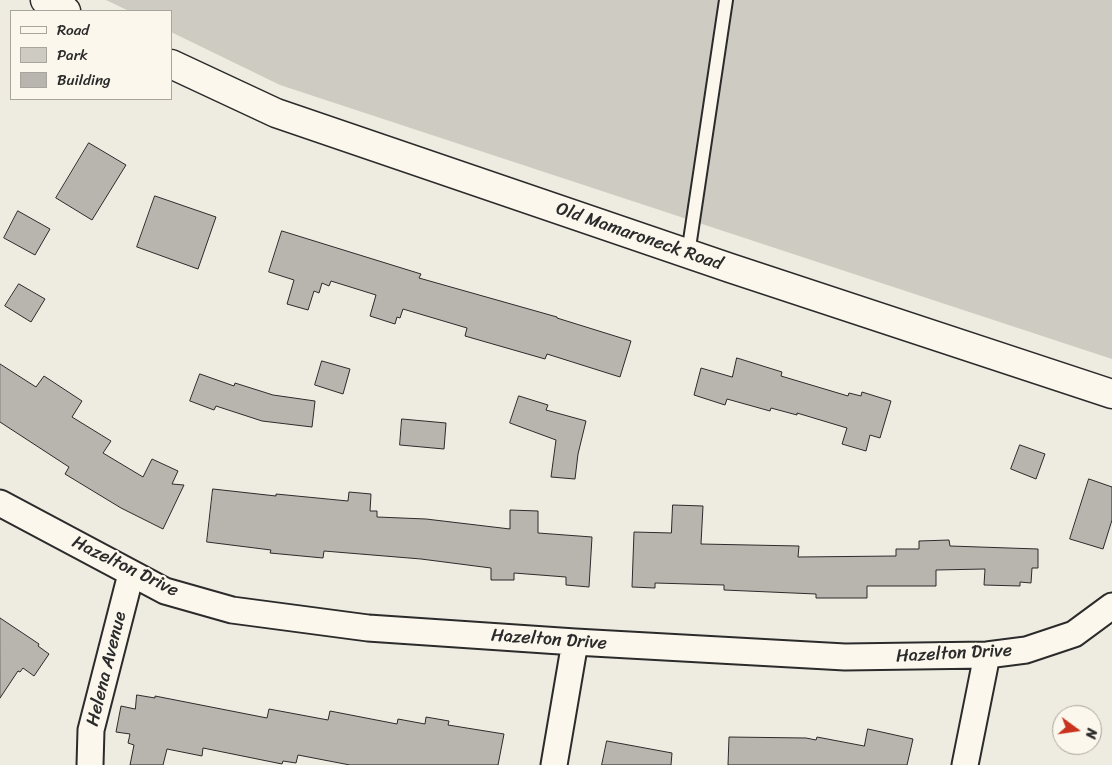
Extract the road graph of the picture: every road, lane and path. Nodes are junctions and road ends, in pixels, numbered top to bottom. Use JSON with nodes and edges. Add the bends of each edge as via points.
{"nodes":[{"id":1,"x":44,"y":0,"type":"edge"},
{"id":2,"x":726,"y":0,"type":"edge"},
{"id":3,"x":64,"y":10,"type":"edge"},
{"id":4,"x":172,"y":64,"type":"edge"},
{"id":5,"x":688,"y":254,"type":"junction"},
{"id":6,"x":1112,"y":394,"type":"edge"},
{"id":7,"x":0,"y":503,"type":"edge"},
{"id":8,"x":131,"y":574,"type":"junction"},
{"id":9,"x":1112,"y":606,"type":"edge"},
{"id":10,"x":575,"y":642,"type":"junction"},
{"id":11,"x":987,"y":655,"type":"junction"},
{"id":12,"x":90,"y":765,"type":"edge"},
{"id":13,"x":554,"y":765,"type":"edge"},
{"id":14,"x":965,"y":765,"type":"edge"}],
"edges":[{"from":1,"to":3,"type":"main road"},
{"from":2,"to":5,"type":"lane"},
{"from":4,"to":5,"type":"main road","name":"Old Mamaroneck Road","via":[[276,113]]},
{"from":5,"to":6,"type":"main road","name":"Old Mamaroneck Road"},
{"from":7,"to":8,"type":"street","name":"Hazelton Drive"},
{"from":8,"to":10,"type":"street","name":"Hazelton Drive","via":[[165,591],[232,610],[368,628]]},
{"from":8,"to":12,"type":"street","name":"Helena Avenue","via":[[92,730]]},
{"from":9,"to":11,"type":"street","name":"Hazelton Drive","via":[[1074,634],[1026,650]]},
{"from":10,"to":11,"type":"street","name":"Hazelton Drive","via":[[845,657]]},
{"from":10,"to":13,"type":"street"},
{"from":11,"to":14,"type":"street"}]}
